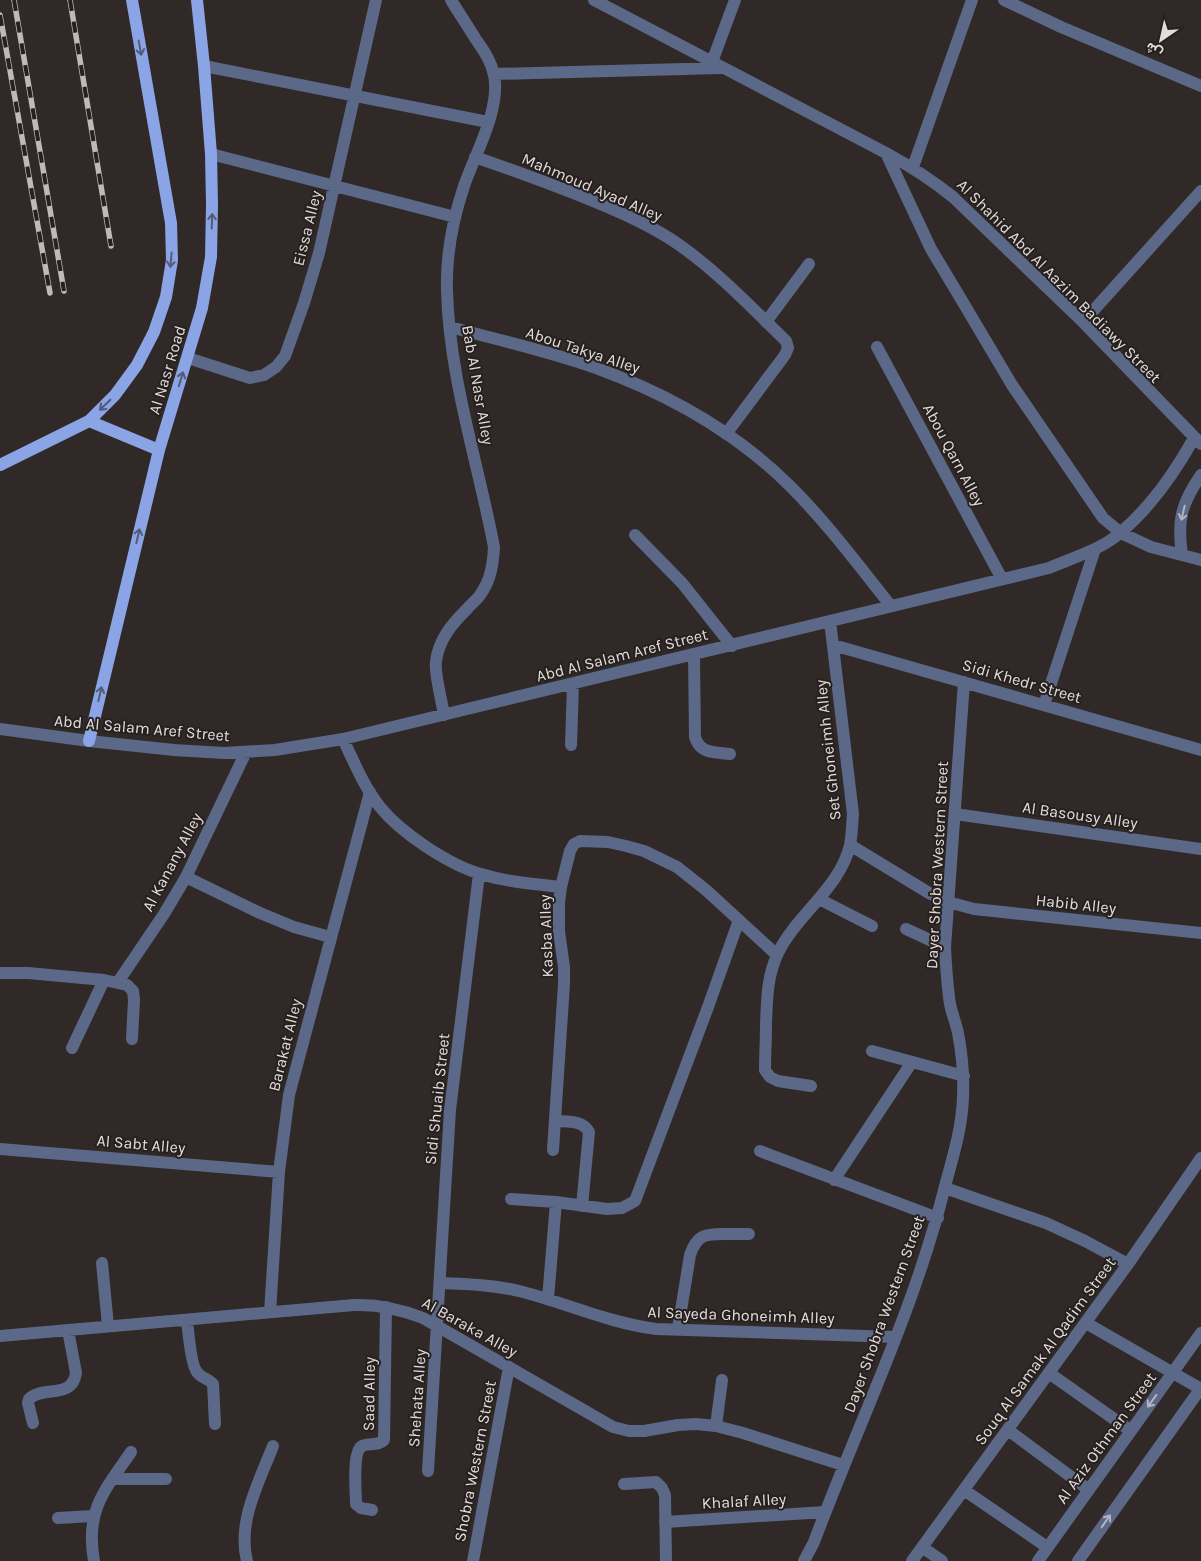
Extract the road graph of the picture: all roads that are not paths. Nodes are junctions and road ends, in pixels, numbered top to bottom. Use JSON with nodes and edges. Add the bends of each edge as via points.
{"nodes":[{"id":1,"x":132,"y":0,"type":"edge"},
{"id":2,"x":197,"y":0,"type":"edge"},
{"id":3,"x":376,"y":0,"type":"edge"},
{"id":4,"x":450,"y":0,"type":"edge"},
{"id":5,"x":594,"y":0,"type":"edge"},
{"id":6,"x":735,"y":0,"type":"edge"},
{"id":7,"x":972,"y":0,"type":"edge"},
{"id":8,"x":1004,"y":0,"type":"edge"},
{"id":9,"x":718,"y":65,"type":"junction"},
{"id":10,"x":204,"y":66,"type":"junction"},
{"id":11,"x":494,"y":74,"type":"junction"},
{"id":12,"x":1201,"y":86,"type":"edge"},
{"id":13,"x":355,"y":95,"type":"junction"},
{"id":14,"x":488,"y":122,"type":"junction"},
{"id":15,"x":886,"y":153,"type":"junction"},
{"id":16,"x":211,"y":154,"type":"junction"},
{"id":17,"x":475,"y":157,"type":"junction"},
{"id":18,"x":913,"y":167,"type":"junction"},
{"id":19,"x":335,"y":186,"type":"junction"},
{"id":20,"x":1201,"y":191,"type":"edge"},
{"id":21,"x":455,"y":217,"type":"junction"},
{"id":22,"x":809,"y":264,"type":"dead end"},
{"id":23,"x":766,"y":322,"type":"junction"},
{"id":24,"x":1083,"y":322,"type":"junction"},
{"id":25,"x":450,"y":327,"type":"junction"},
{"id":26,"x":877,"y":347,"type":"dead end"},
{"id":27,"x":188,"y":358,"type":"junction"},
{"id":28,"x":89,"y":420,"type":"junction"},
{"id":29,"x":726,"y":434,"type":"junction"},
{"id":30,"x":1198,"y":441,"type":"edge"},
{"id":31,"x":159,"y":450,"type":"junction"},
{"id":32,"x":0,"y":466,"type":"edge"},
{"id":33,"x":1201,"y":475,"type":"edge"},
{"id":34,"x":1121,"y":533,"type":"junction"},
{"id":35,"x":635,"y":535,"type":"dead end"},
{"id":36,"x":1095,"y":548,"type":"junction"},
{"id":37,"x":1182,"y":555,"type":"junction"},
{"id":38,"x":1201,"y":560,"type":"edge"},
{"id":39,"x":1002,"y":579,"type":"junction"},
{"id":40,"x":891,"y":606,"type":"junction"},
{"id":41,"x":830,"y":621,"type":"junction"},
{"id":42,"x":833,"y":644,"type":"junction"},
{"id":43,"x":732,"y":646,"type":"junction"},
{"id":44,"x":694,"y":655,"type":"junction"},
{"id":45,"x":964,"y":682,"type":"junction"},
{"id":46,"x":573,"y":684,"type":"junction"},
{"id":47,"x":1044,"y":705,"type":"junction"},
{"id":48,"x":444,"y":715,"type":"junction"},
{"id":49,"x":0,"y":728,"type":"edge"},
{"id":50,"x":343,"y":739,"type":"junction"},
{"id":51,"x":89,"y":742,"type":"junction"},
{"id":52,"x":571,"y":745,"type":"dead end"},
{"id":53,"x":1201,"y":750,"type":"edge"},
{"id":54,"x":246,"y":752,"type":"junction"},
{"id":55,"x":730,"y":754,"type":"dead end"},
{"id":56,"x":370,"y":792,"type":"junction"},
{"id":57,"x":955,"y":814,"type":"junction"},
{"id":58,"x":850,"y":845,"type":"junction"},
{"id":59,"x":1201,"y":849,"type":"edge"},
{"id":60,"x":480,"y":874,"type":"junction"},
{"id":61,"x":186,"y":877,"type":"junction"},
{"id":62,"x":561,"y":887,"type":"junction"},
{"id":63,"x":819,"y":899,"type":"junction"},
{"id":64,"x":948,"y":902,"type":"junction"},
{"id":65,"x":739,"y":920,"type":"junction"},
{"id":66,"x":872,"y":926,"type":"dead end"},
{"id":67,"x":906,"y":929,"type":"dead end"},
{"id":68,"x":1201,"y":933,"type":"edge"},
{"id":69,"x":330,"y":937,"type":"junction"},
{"id":70,"x":945,"y":947,"type":"junction"},
{"id":71,"x":777,"y":955,"type":"junction"},
{"id":72,"x":0,"y":973,"type":"edge"},
{"id":73,"x":104,"y":980,"type":"junction"},
{"id":74,"x":118,"y":982,"type":"junction"},
{"id":75,"x":132,"y":1040,"type":"dead end"},
{"id":76,"x":72,"y":1048,"type":"dead end"},
{"id":77,"x":872,"y":1051,"type":"dead end"},
{"id":78,"x":912,"y":1062,"type":"junction"},
{"id":79,"x":964,"y":1076,"type":"junction"},
{"id":80,"x":811,"y":1086,"type":"dead end"},
{"id":81,"x":555,"y":1121,"type":"junction"},
{"id":82,"x":0,"y":1149,"type":"edge"},
{"id":83,"x":553,"y":1150,"type":"dead end"},
{"id":84,"x":760,"y":1152,"type":"dead end"},
{"id":85,"x":1201,"y":1158,"type":"edge"},
{"id":86,"x":279,"y":1172,"type":"junction"},
{"id":87,"x":834,"y":1180,"type":"junction"},
{"id":88,"x":945,"y":1188,"type":"junction"},
{"id":89,"x":510,"y":1199,"type":"dead end"},
{"id":90,"x":556,"y":1202,"type":"junction"},
{"id":91,"x":582,"y":1206,"type":"junction"},
{"id":92,"x":938,"y":1218,"type":"junction"},
{"id":93,"x":749,"y":1234,"type":"dead end"},
{"id":94,"x":102,"y":1263,"type":"dead end"},
{"id":95,"x":1128,"y":1264,"type":"junction"},
{"id":96,"x":440,"y":1283,"type":"junction"},
{"id":97,"x":548,"y":1299,"type":"junction"},
{"id":98,"x":386,"y":1307,"type":"junction"},
{"id":99,"x":270,"y":1312,"type":"junction"},
{"id":100,"x":187,"y":1320,"type":"junction"},
{"id":101,"x":1086,"y":1323,"type":"junction"},
{"id":102,"x":108,"y":1326,"type":"junction"},
{"id":103,"x":438,"y":1327,"type":"junction"},
{"id":104,"x":678,"y":1329,"type":"junction"},
{"id":105,"x":68,"y":1330,"type":"junction"},
{"id":106,"x":1201,"y":1334,"type":"edge"},
{"id":107,"x":0,"y":1336,"type":"edge"},
{"id":108,"x":896,"y":1337,"type":"junction"},
{"id":109,"x":509,"y":1368,"type":"junction"},
{"id":110,"x":1049,"y":1373,"type":"junction"},
{"id":111,"x":1172,"y":1374,"type":"junction"},
{"id":112,"x":722,"y":1380,"type":"dead end"},
{"id":113,"x":1201,"y":1389,"type":"edge"},
{"id":114,"x":33,"y":1423,"type":"dead end"},
{"id":115,"x":215,"y":1424,"type":"dead end"},
{"id":116,"x":716,"y":1426,"type":"junction"},
{"id":117,"x":1008,"y":1430,"type":"junction"},
{"id":118,"x":1131,"y":1431,"type":"junction"},
{"id":119,"x":273,"y":1446,"type":"dead end"},
{"id":120,"x":131,"y":1452,"type":"dead end"},
{"id":121,"x":843,"y":1466,"type":"junction"},
{"id":122,"x":428,"y":1471,"type":"dead end"},
{"id":123,"x":166,"y":1478,"type":"dead end"},
{"id":124,"x":112,"y":1479,"type":"junction"},
{"id":125,"x":624,"y":1484,"type":"dead end"},
{"id":126,"x":964,"y":1490,"type":"junction"},
{"id":127,"x":1089,"y":1490,"type":"junction"},
{"id":128,"x":372,"y":1510,"type":"dead end"},
{"id":129,"x":825,"y":1512,"type":"junction"},
{"id":130,"x":94,"y":1516,"type":"junction"},
{"id":131,"x":58,"y":1518,"type":"dead end"},
{"id":132,"x":665,"y":1522,"type":"junction"},
{"id":133,"x":922,"y":1547,"type":"junction"},
{"id":134,"x":1047,"y":1548,"type":"junction"},
{"id":135,"x":94,"y":1561,"type":"edge"},
{"id":136,"x":247,"y":1561,"type":"edge"},
{"id":137,"x":473,"y":1561,"type":"edge"},
{"id":138,"x":666,"y":1561,"type":"edge"},
{"id":139,"x":804,"y":1561,"type":"edge"},
{"id":140,"x":912,"y":1561,"type":"edge"},
{"id":141,"x":942,"y":1561,"type":"edge"},
{"id":142,"x":1038,"y":1561,"type":"edge"},
{"id":143,"x":1078,"y":1561,"type":"edge"}],
"edges":[{"from":1,"to":28,"type":"main road","name":"Al Nasr Road","one_way":true,"via":[[171,223],[172,260],[166,297],[142,357],[115,395]]},
{"from":2,"to":10,"type":"main road","name":"Al Nasr Road"},
{"from":3,"to":13,"type":"street","name":"Eissa Alley"},
{"from":4,"to":11,"type":"street","name":"Bab Al Nasr Alley","via":[[488,56]]},
{"from":5,"to":9,"type":"street","name":"Al Shahid Abd Al Aazim Badiawy Street"},
{"from":6,"to":9,"type":"street"},
{"from":7,"to":18,"type":"street"},
{"from":8,"to":12,"type":"street"},
{"from":9,"to":11,"type":"street"},
{"from":9,"to":15,"type":"street","name":"Al Shahid Abd Al Aazim Badiawy Street"},
{"from":10,"to":13,"type":"street"},
{"from":10,"to":16,"type":"main road","name":"Al Nasr Road"},
{"from":11,"to":14,"type":"street","name":"Bab Al Nasr Alley","via":[[496,90]]},
{"from":13,"to":14,"type":"street"},
{"from":13,"to":19,"type":"street","name":"Eissa Alley"},
{"from":14,"to":17,"type":"street","name":"Bab Al Nasr Alley"},
{"from":15,"to":18,"type":"street","name":"Al Shahid Abd Al Aazim Badiawy Street"},
{"from":15,"to":34,"type":"street","via":[[931,249],[1012,384],[1103,518]]},
{"from":16,"to":19,"type":"street"},
{"from":27,"to":16,"type":"main road","name":"Al Nasr Road","one_way":true,"via":[[202,308],[210,257]]},
{"from":17,"to":21,"type":"street","name":"Bab Al Nasr Alley"},
{"from":17,"to":23,"type":"street","name":"Mahmoud Ayad Alley","via":[[535,178],[649,226],[702,262]]},
{"from":18,"to":24,"type":"street","name":"Al Shahid Abd Al Aazim Badiawy Street","via":[[954,197]]},
{"from":19,"to":21,"type":"street"},
{"from":19,"to":27,"type":"street","name":"Eissa Alley","via":[[319,253],[286,356],[264,375],[250,378]]},
{"from":20,"to":24,"type":"street"},
{"from":21,"to":25,"type":"street","name":"Bab Al Nasr Alley","via":[[447,290]]},
{"from":22,"to":23,"type":"street"},
{"from":23,"to":29,"type":"street","name":"Mahmoud Ayad Alley","via":[[786,341],[788,348]]},
{"from":24,"to":30,"type":"street","name":"Al Shahid Abd Al Aazim Badiawy Street"},
{"from":25,"to":29,"type":"street","name":"Abou Takya Alley","via":[[595,368],[641,386]]},
{"from":25,"to":48,"type":"street","name":"Bab Al Nasr Alley","via":[[456,372],[494,547],[493,564],[480,595],[450,627],[438,648],[435,664]]},
{"from":26,"to":39,"type":"street","name":"Abou Qarn Alley"},
{"from":31,"to":27,"type":"main road","name":"Al Nasr Road","one_way":true},
{"from":28,"to":31,"type":"main road"},
{"from":28,"to":32,"type":"main road","name":"Al Nasr Road"},
{"from":29,"to":40,"type":"street","name":"Abou Takya Alley","via":[[802,498]]},
{"from":30,"to":34,"type":"street","name":"Abd Al Salam Aref Street","via":[[1162,488]]},
{"from":51,"to":31,"type":"main road","name":"Al Nasr Road","one_way":true},
{"from":33,"to":37,"type":"street","one_way":true,"via":[[1182,512],[1179,534]]},
{"from":34,"to":36,"type":"street","name":"Abd Al Salam Aref Street"},
{"from":34,"to":37,"type":"street","via":[[1150,547]]},
{"from":35,"to":43,"type":"street","via":[[682,583]]},
{"from":36,"to":39,"type":"street","name":"Abd Al Salam Aref Street","via":[[1049,568]]},
{"from":36,"to":47,"type":"street"},
{"from":37,"to":38,"type":"street"},
{"from":39,"to":40,"type":"street","name":"Abd Al Salam Aref Street"},
{"from":40,"to":41,"type":"street","name":"Abd Al Salam Aref Street"},
{"from":41,"to":42,"type":"street","name":"Set Ghoneimh Alley"},
{"from":41,"to":43,"type":"street","name":"Abd Al Salam Aref Street"},
{"from":42,"to":45,"type":"street","name":"Sidi Khedr Street"},
{"from":42,"to":58,"type":"street","name":"Set Ghoneimh Alley","via":[[852,814]]},
{"from":43,"to":44,"type":"street","name":"Abd Al Salam Aref Street"},
{"from":44,"to":46,"type":"street","name":"Abd Al Salam Aref Street"},
{"from":44,"to":55,"type":"street","via":[[697,744],[702,749]]},
{"from":45,"to":47,"type":"street","name":"Sidi Khedr Street"},
{"from":45,"to":57,"type":"street","name":"Dayer Shobra Western Street"},
{"from":46,"to":48,"type":"street","name":"Abd Al Salam Aref Street"},
{"from":46,"to":52,"type":"street"},
{"from":47,"to":53,"type":"street","name":"Sidi Khedr Street"},
{"from":48,"to":50,"type":"street","name":"Abd Al Salam Aref Street"},
{"from":49,"to":51,"type":"street","name":"Abd Al Salam Aref Street"},
{"from":50,"to":54,"type":"street","name":"Abd Al Salam Aref Street"},
{"from":50,"to":56,"type":"street"},
{"from":51,"to":54,"type":"street","name":"Abd Al Salam Aref Street","via":[[174,750]]},
{"from":54,"to":61,"type":"street","name":"Al Kanany Alley"},
{"from":56,"to":60,"type":"street","via":[[380,807],[409,834],[443,857]]},
{"from":56,"to":69,"type":"street","name":"Barakat Alley"},
{"from":57,"to":59,"type":"street","name":"Al Basousy Alley"},
{"from":57,"to":64,"type":"street","name":"Dayer Shobra Western Street"},
{"from":58,"to":63,"type":"street","name":"Set Ghoneimh Alley","via":[[842,865]]},
{"from":58,"to":64,"type":"street","name":"Habib Alley"},
{"from":60,"to":62,"type":"street"},
{"from":60,"to":96,"type":"street","name":"Sidi Shuaib Street","via":[[450,1110]]},
{"from":61,"to":69,"type":"street","via":[[260,913]]},
{"from":61,"to":74,"type":"street","name":"Al Kanany Alley"},
{"from":62,"to":65,"type":"street","name":"Kasba Alley","via":[[574,844],[587,841],[626,846],[677,867]]},
{"from":62,"to":81,"type":"street","name":"Kasba Alley","via":[[559,931],[564,984]]},
{"from":63,"to":66,"type":"street"},
{"from":63,"to":71,"type":"street","name":"Set Ghoneimh Alley","via":[[790,932]]},
{"from":64,"to":68,"type":"street","name":"Habib Alley","via":[[974,909]]},
{"from":64,"to":70,"type":"street","name":"Dayer Shobra Western Street"},
{"from":65,"to":71,"type":"street","name":"Kasba Alley"},
{"from":65,"to":91,"type":"street","via":[[635,1200],[622,1208]]},
{"from":67,"to":70,"type":"street"},
{"from":69,"to":86,"type":"street","name":"Barakat Alley","via":[[289,1095]]},
{"from":70,"to":79,"type":"street","name":"Dayer Shobra Western Street","via":[[950,1005]]},
{"from":71,"to":80,"type":"street","name":"Set Ghoneimh Alley","via":[[768,985],[765,1070],[778,1081]]},
{"from":72,"to":73,"type":"street"},
{"from":73,"to":74,"type":"street"},
{"from":73,"to":76,"type":"street"},
{"from":74,"to":75,"type":"street","via":[[134,991]]},
{"from":77,"to":78,"type":"street"},
{"from":78,"to":79,"type":"street"},
{"from":78,"to":87,"type":"street"},
{"from":79,"to":88,"type":"street","name":"Dayer Shobra Western Street","via":[[961,1122]]},
{"from":81,"to":83,"type":"street","name":"Kasba Alley"},
{"from":81,"to":91,"type":"street","via":[[579,1123],[590,1132]]},
{"from":82,"to":86,"type":"street","name":"Al Sabt Alley"},
{"from":84,"to":87,"type":"street"},
{"from":85,"to":95,"type":"street","name":"Souq Al Samak Al Qadim Street"},
{"from":86,"to":99,"type":"street","name":"Barakat Alley"},
{"from":87,"to":92,"type":"street"},
{"from":88,"to":92,"type":"street","name":"Dayer Shobra Western Street"},
{"from":88,"to":95,"type":"street","via":[[1046,1223]]},
{"from":89,"to":90,"type":"street"},
{"from":90,"to":91,"type":"street"},
{"from":90,"to":97,"type":"street"},
{"from":92,"to":108,"type":"street","name":"Dayer Shobra Western Street"},
{"from":93,"to":104,"type":"street","via":[[706,1234],[698,1239],[690,1255]]},
{"from":94,"to":102,"type":"street"},
{"from":95,"to":101,"type":"street","name":"Souq Al Samak Al Qadim Street"},
{"from":96,"to":97,"type":"street","name":"Al Sayeda Ghoneimh Alley","via":[[496,1286]]},
{"from":96,"to":103,"type":"street","name":"Sidi Shuaib Street"},
{"from":97,"to":104,"type":"street","name":"Al Sayeda Ghoneimh Alley","via":[[619,1323]]},
{"from":98,"to":99,"type":"street","name":"Al Baraka Alley","via":[[354,1305]]},
{"from":98,"to":103,"type":"street","name":"Al Baraka Alley","via":[[406,1311]]},
{"from":98,"to":128,"type":"street","name":"Saad Alley","via":[[384,1440],[360,1447],[356,1455],[356,1504]]},
{"from":99,"to":100,"type":"street","name":"Al Baraka Alley"},
{"from":100,"to":102,"type":"street","name":"Al Baraka Alley"},
{"from":100,"to":115,"type":"street","via":[[195,1370],[213,1384]]},
{"from":101,"to":110,"type":"street","name":"Souq Al Samak Al Qadim Street"},
{"from":101,"to":111,"type":"street"},
{"from":102,"to":105,"type":"street","name":"Al Baraka Alley"},
{"from":103,"to":109,"type":"street","name":"Al Baraka Alley"},
{"from":103,"to":122,"type":"street","name":"Shehata Alley"},
{"from":104,"to":108,"type":"street","name":"Al Sayeda Ghoneimh Alley"},
{"from":105,"to":107,"type":"street","name":"Al Baraka Alley"},
{"from":105,"to":114,"type":"street","via":[[75,1379],[66,1389],[36,1394],[29,1399]]},
{"from":106,"to":111,"type":"street","name":"Al Aziz Othman Street"},
{"from":108,"to":121,"type":"street","name":"Dayer Shobra Western Street"},
{"from":109,"to":116,"type":"street","name":"Al Baraka Alley","via":[[613,1427],[644,1431],[678,1425]]},
{"from":109,"to":137,"type":"street","name":"Shobra Western Street"},
{"from":110,"to":117,"type":"street","name":"Souq Al Samak Al Qadim Street"},
{"from":110,"to":118,"type":"street"},
{"from":111,"to":113,"type":"street"},
{"from":111,"to":118,"type":"street","name":"Al Aziz Othman Street","one_way":true},
{"from":112,"to":116,"type":"street"},
{"from":143,"to":113,"type":"street","one_way":true},
{"from":116,"to":121,"type":"street","name":"Al Baraka Alley"},
{"from":117,"to":126,"type":"street","name":"Souq Al Samak Al Qadim Street"},
{"from":117,"to":127,"type":"street"},
{"from":118,"to":127,"type":"street","name":"Al Aziz Othman Street"},
{"from":119,"to":136,"type":"street","via":[[249,1508],[245,1529]]},
{"from":120,"to":124,"type":"street"},
{"from":121,"to":129,"type":"street","name":"Dayer Shobra Western Street"},
{"from":123,"to":124,"type":"street"},
{"from":124,"to":130,"type":"street"},
{"from":125,"to":132,"type":"street","via":[[656,1482],[664,1495]]},
{"from":126,"to":133,"type":"street","name":"Souq Al Samak Al Qadim Street"},
{"from":126,"to":134,"type":"street"},
{"from":127,"to":134,"type":"street","name":"Al Aziz Othman Street"},
{"from":129,"to":132,"type":"street","name":"Khalaf Alley"},
{"from":129,"to":139,"type":"street","name":"Dayer Shobra Western Street"},
{"from":130,"to":131,"type":"street"},
{"from":130,"to":135,"type":"street"},
{"from":132,"to":138,"type":"street"},
{"from":133,"to":140,"type":"street","name":"Souq Al Samak Al Qadim Street"},
{"from":133,"to":141,"type":"street"},
{"from":134,"to":142,"type":"street","name":"Al Aziz Othman Street"}]}
